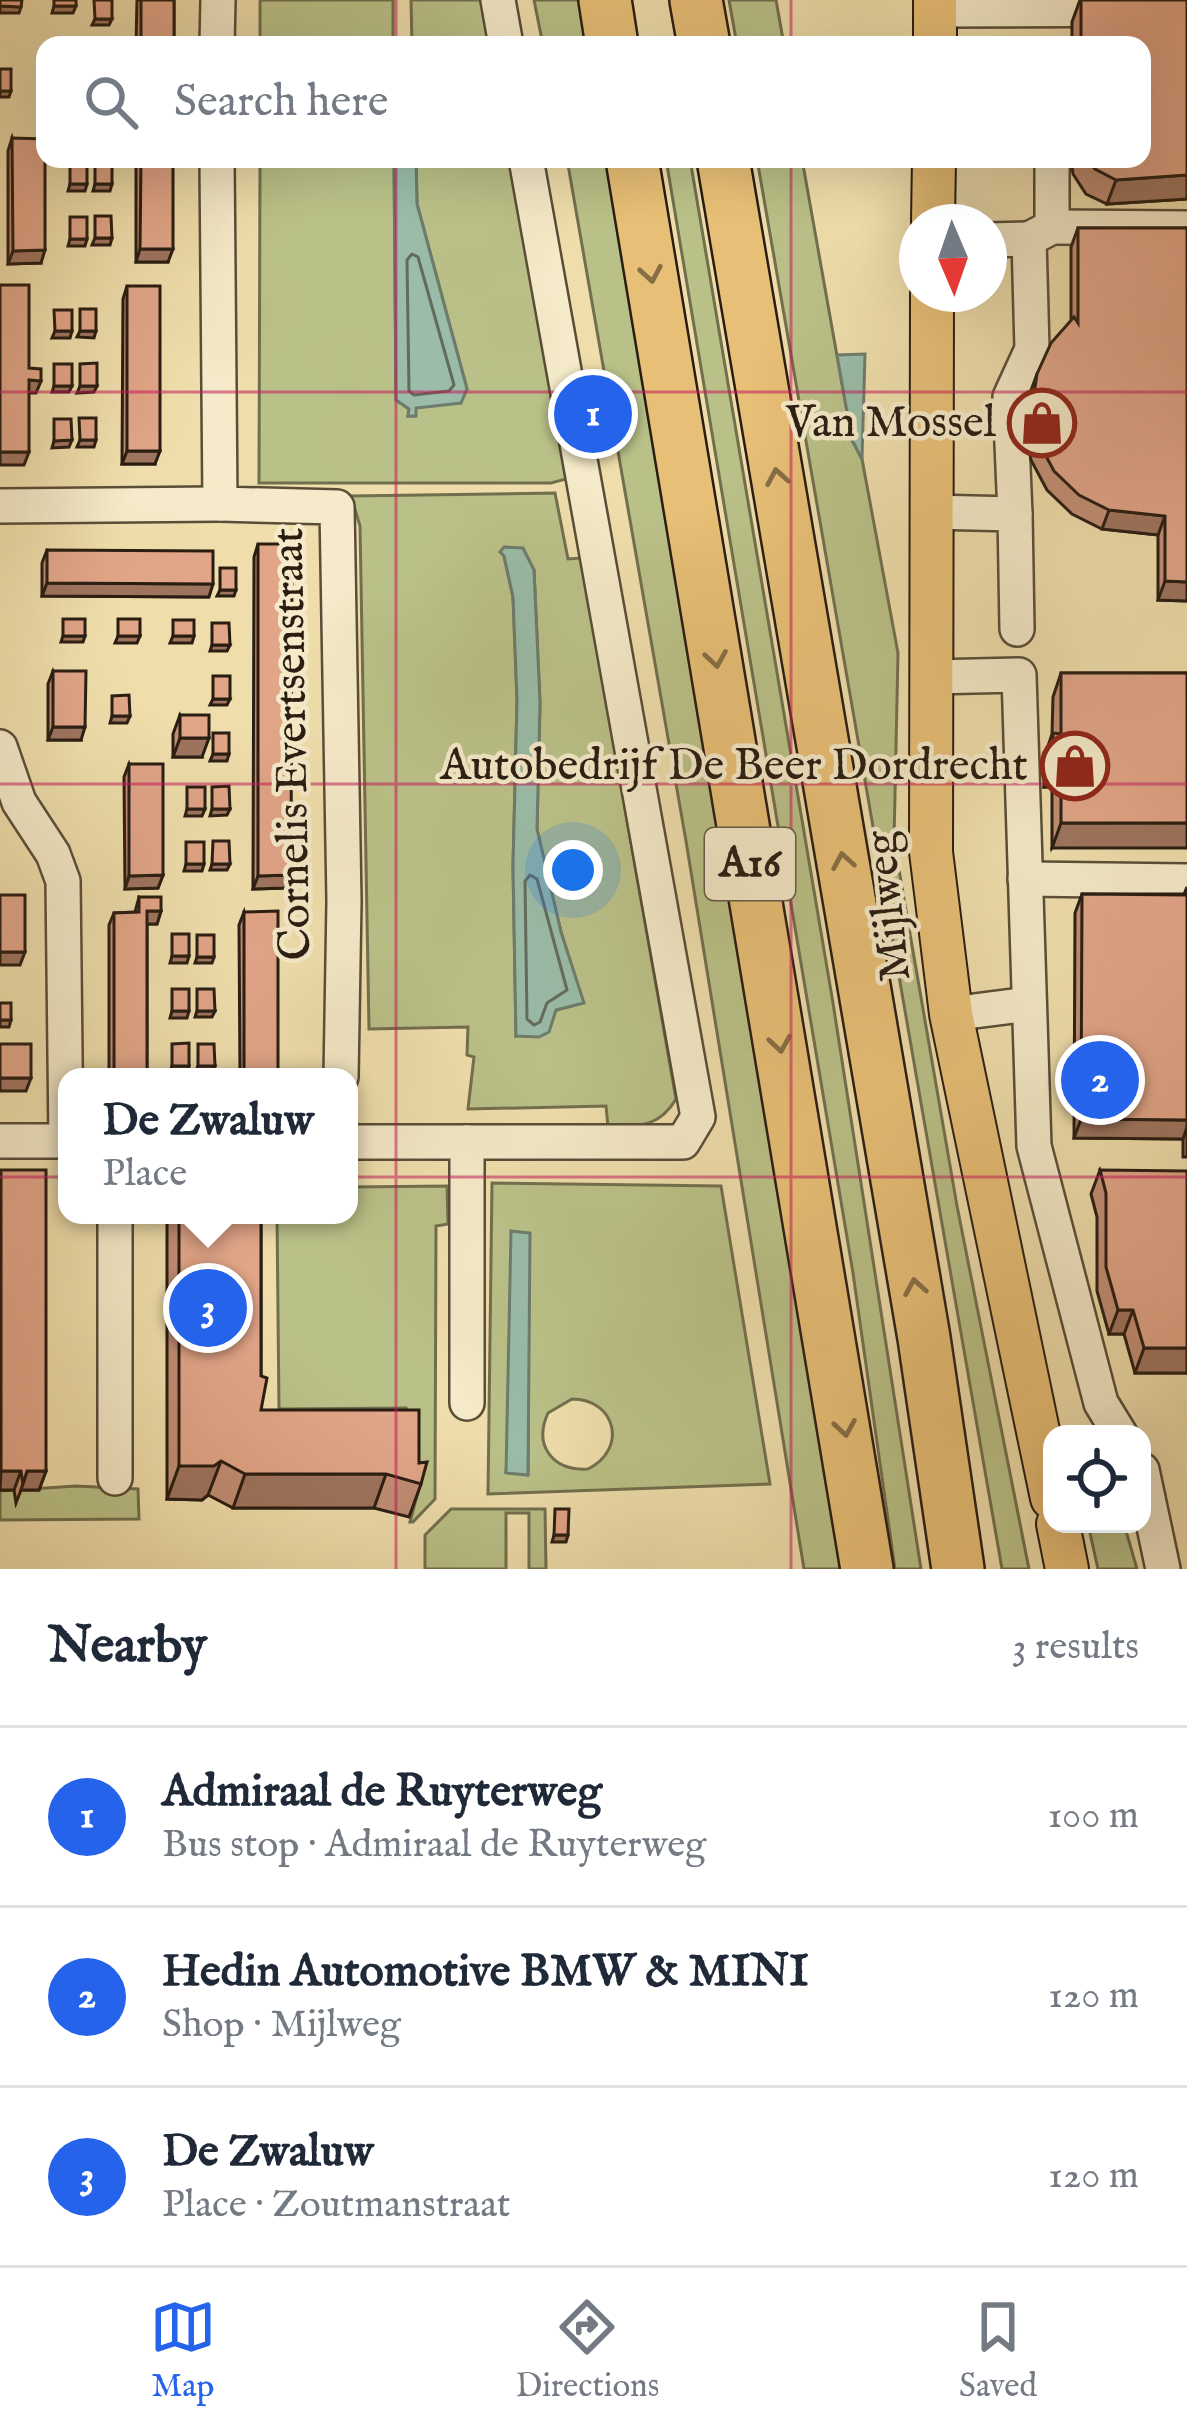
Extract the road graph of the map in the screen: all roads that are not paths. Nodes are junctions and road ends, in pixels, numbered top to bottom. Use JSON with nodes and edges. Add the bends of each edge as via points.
{"nodes":[{"id":1,"x":218,"y":0,"type":"edge"},
{"id":2,"x":498,"y":0,"type":"edge"},
{"id":3,"x":605,"y":0,"type":"edge"},
{"id":4,"x":696,"y":0,"type":"edge"},
{"id":5,"x":1187,"y":9,"type":"edge"},
{"id":6,"x":1053,"y":10,"type":"junction"},
{"id":7,"x":935,"y":18,"type":"edge"},
{"id":8,"x":218,"y":36,"type":"edge"},
{"id":9,"x":504,"y":36,"type":"edge"},
{"id":10,"x":611,"y":36,"type":"edge"},
{"id":11,"x":702,"y":36,"type":"edge"},
{"id":12,"x":1052,"y":36,"type":"edge"},
{"id":13,"x":217,"y":168,"type":"edge"},
{"id":14,"x":528,"y":168,"type":"edge"},
{"id":15,"x":634,"y":168,"type":"edge"},
{"id":16,"x":725,"y":168,"type":"edge"},
{"id":17,"x":934,"y":168,"type":"edge"},
{"id":18,"x":1051,"y":168,"type":"edge"},
{"id":19,"x":933,"y":204,"type":"edge"},
{"id":20,"x":1187,"y":228,"type":"edge"},
{"id":21,"x":1041,"y":233,"type":"junction"},
{"id":22,"x":1007,"y":238,"type":"edge"},
{"id":23,"x":932,"y":312,"type":"edge"},
{"id":24,"x":220,"y":504,"type":"junction"},
{"id":25,"x":0,"y":506,"type":"edge"},
{"id":26,"x":930,"y":512,"type":"junction"},
{"id":27,"x":1015,"y":514,"type":"junction"},
{"id":28,"x":1017,"y":629,"type":"dead end"},
{"id":29,"x":931,"y":677,"type":"junction"},
{"id":30,"x":0,"y":747,"type":"edge"},
{"id":31,"x":1025,"y":879,"type":"junction"},
{"id":32,"x":1187,"y":881,"type":"edge"},
{"id":33,"x":1029,"y":1004,"type":"junction"},
{"id":34,"x":951,"y":1014,"type":"junction"},
{"id":35,"x":65,"y":1068,"type":"edge"},
{"id":36,"x":341,"y":1068,"type":"edge"},
{"id":37,"x":0,"y":1141,"type":"edge"},
{"id":38,"x":58,"y":1141,"type":"edge"},
{"id":39,"x":358,"y":1142,"type":"edge"},
{"id":40,"x":467,"y":1142,"type":"junction"},
{"id":41,"x":1034,"y":1146,"type":"junction"},
{"id":42,"x":980,"y":1163,"type":"junction"},
{"id":43,"x":115,"y":1224,"type":"edge"},
{"id":44,"x":467,"y":1403,"type":"dead end"},
{"id":45,"x":1114,"y":1425,"type":"edge"},
{"id":46,"x":1043,"y":1456,"type":"edge"},
{"id":47,"x":115,"y":1478,"type":"dead end"},
{"id":48,"x":1151,"y":1512,"type":"edge"},
{"id":49,"x":1060,"y":1533,"type":"edge"},
{"id":50,"x":867,"y":1569,"type":"edge"},
{"id":51,"x":958,"y":1569,"type":"edge"},
{"id":52,"x":1067,"y":1569,"type":"edge"},
{"id":53,"x":1163,"y":1569,"type":"edge"}],
"edges":[{"from":1,"to":8,"type":"street"},
{"from":2,"to":9,"type":"street"},
{"from":3,"to":10,"type":"highway"},
{"from":4,"to":11,"type":"highway"},
{"from":5,"to":6,"type":"street"},
{"from":6,"to":7,"type":"street"},
{"from":6,"to":12,"type":"street"},
{"from":13,"to":24,"type":"street","name":"Cornelis Evertsenstraat"},
{"from":14,"to":40,"type":"street","via":[[698,1117],[683,1142]]},
{"from":15,"to":50,"type":"highway","number":"A16","one_way":true},
{"from":51,"to":16,"type":"highway","number":"A16","one_way":true},
{"from":17,"to":19,"type":"main road"},
{"from":18,"to":21,"type":"street"},
{"from":20,"to":21,"type":"street"},
{"from":21,"to":22,"type":"street"},
{"from":21,"to":27,"type":"street","via":[[1032,349],[1010,397]]},
{"from":23,"to":26,"type":"main road","name":"Mijlweg"},
{"from":24,"to":25,"type":"street"},
{"from":24,"to":36,"type":"street","name":"Cornelis Evertsenstraat","via":[[337,506]]},
{"from":26,"to":27,"type":"street"},
{"from":26,"to":29,"type":"main road","name":"Mijlweg"},
{"from":27,"to":28,"type":"street"},
{"from":29,"to":31,"type":"street","via":[[1018,675]]},
{"from":29,"to":34,"type":"main road","name":"Mijlweg","via":[[931,852]]},
{"from":30,"to":35,"type":"street","via":[[19,802],[63,881]]},
{"from":31,"to":32,"type":"street"},
{"from":31,"to":33,"type":"street"},
{"from":33,"to":34,"type":"street"},
{"from":33,"to":41,"type":"street"},
{"from":34,"to":42,"type":"main road","name":"Mijlweg"},
{"from":37,"to":38,"type":"street"},
{"from":39,"to":40,"type":"street"},
{"from":40,"to":44,"type":"street"},
{"from":41,"to":42,"type":"street"},
{"from":41,"to":45,"type":"street","via":[[1100,1403]]},
{"from":42,"to":46,"type":"main road","name":"Mijlweg"},
{"from":43,"to":47,"type":"street"},
{"from":48,"to":53,"type":"street"},
{"from":49,"to":52,"type":"main road"}]}
